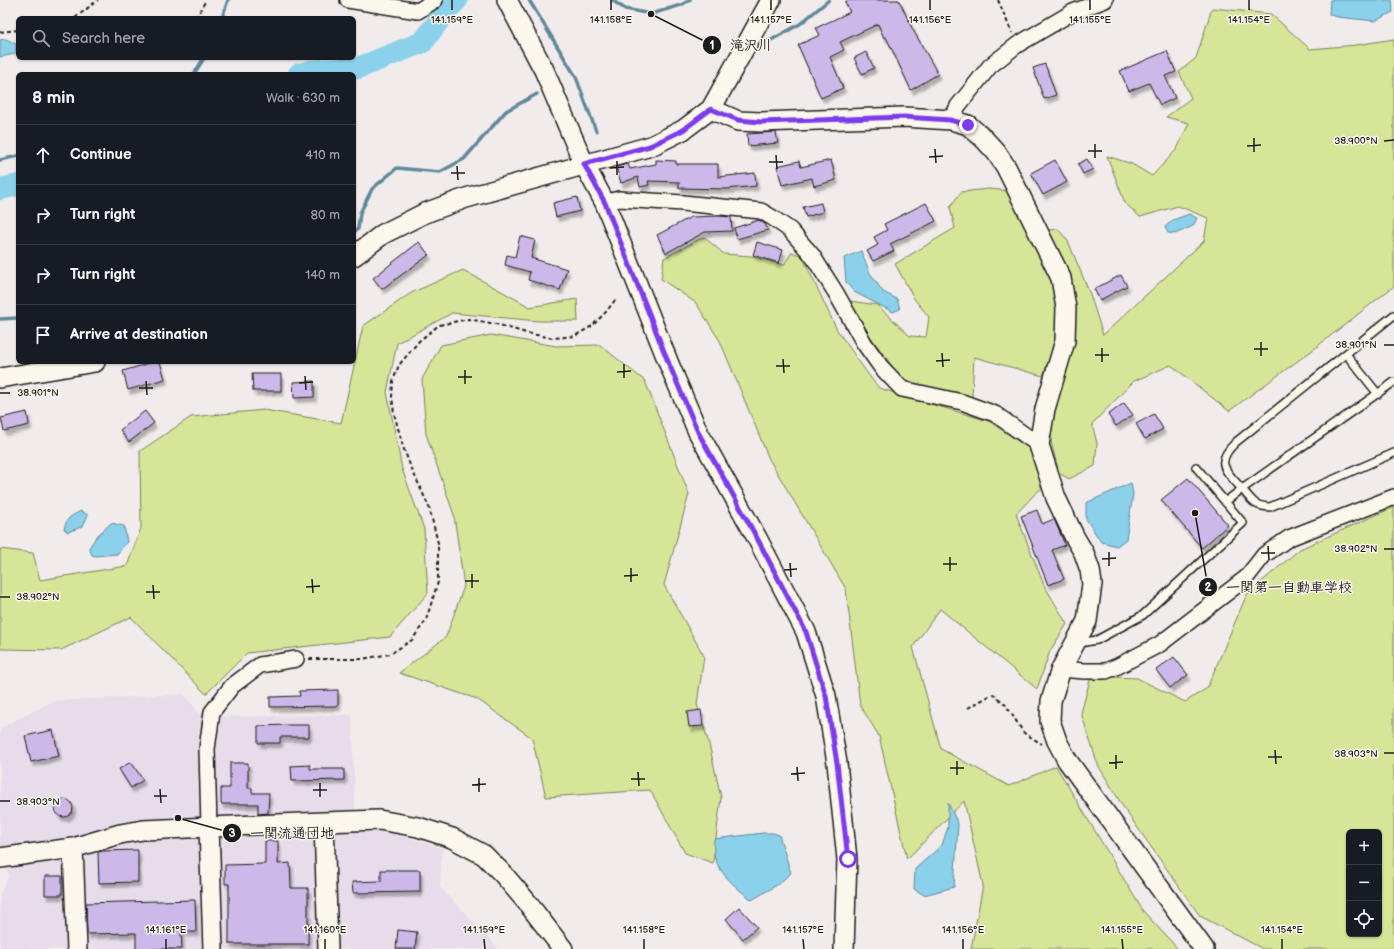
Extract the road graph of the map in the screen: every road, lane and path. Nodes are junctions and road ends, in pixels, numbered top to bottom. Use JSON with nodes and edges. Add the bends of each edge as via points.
{"nodes":[{"id":1,"x":98,"y":0,"type":"edge"},
{"id":2,"x":206,"y":0,"type":"edge"},
{"id":3,"x":348,"y":0,"type":"edge"},
{"id":4,"x":436,"y":0,"type":"edge"},
{"id":5,"x":507,"y":0,"type":"edge"},
{"id":6,"x":771,"y":0,"type":"edge"},
{"id":7,"x":998,"y":0,"type":"edge"},
{"id":8,"x":1105,"y":0,"type":"edge"},
{"id":9,"x":78,"y":16,"type":"edge"},
{"id":10,"x":197,"y":16,"type":"edge"},
{"id":11,"x":16,"y":30,"type":"edge"},
{"id":12,"x":0,"y":32,"type":"edge"},
{"id":13,"x":1017,"y":45,"type":"junction"},
{"id":14,"x":711,"y":109,"type":"junction"},
{"id":15,"x":950,"y":120,"type":"junction"},
{"id":16,"x":584,"y":164,"type":"junction"},
{"id":17,"x":605,"y":203,"type":"junction"},
{"id":18,"x":356,"y":254,"type":"edge"},
{"id":19,"x":616,"y":300,"type":"dead end"},
{"id":20,"x":1394,"y":315,"type":"edge"},
{"id":21,"x":1346,"y":354,"type":"junction"},
{"id":22,"x":82,"y":364,"type":"edge"},
{"id":23,"x":0,"y":378,"type":"edge"},
{"id":24,"x":1394,"y":382,"type":"edge"},
{"id":25,"x":1378,"y":394,"type":"junction"},
{"id":26,"x":1039,"y":444,"type":"junction"},
{"id":27,"x":1394,"y":453,"type":"edge"},
{"id":28,"x":1196,"y":467,"type":"dead end"},
{"id":29,"x":1242,"y":489,"type":"junction"},
{"id":30,"x":1394,"y":498,"type":"edge"},
{"id":31,"x":1225,"y":502,"type":"junction"},
{"id":32,"x":1074,"y":644,"type":"junction"},
{"id":33,"x":296,"y":659,"type":"joint"},
{"id":34,"x":1061,"y":669,"type":"junction"},
{"id":35,"x":968,"y":708,"type":"dead end"},
{"id":36,"x":1057,"y":741,"type":"junction"},
{"id":37,"x":324,"y":822,"type":"junction"},
{"id":38,"x":209,"y":827,"type":"junction"},
{"id":39,"x":73,"y":848,"type":"junction"},
{"id":40,"x":0,"y":858,"type":"edge"},
{"id":41,"x":77,"y":949,"type":"edge"},
{"id":42,"x":214,"y":949,"type":"edge"},
{"id":43,"x":328,"y":949,"type":"edge"},
{"id":44,"x":563,"y":949,"type":"edge"},
{"id":45,"x":844,"y":949,"type":"edge"},
{"id":46,"x":1204,"y":949,"type":"edge"}],
"edges":[{"from":1,"to":9,"type":"path"},
{"from":2,"to":10,"type":"path"},
{"from":3,"to":4,"type":"street","via":[[418,11]]},
{"from":5,"to":16,"type":"street","via":[[544,70]]},
{"from":6,"to":14,"type":"street"},
{"from":7,"to":13,"type":"path"},
{"from":8,"to":13,"type":"street","via":[[1073,12]]},
{"from":11,"to":12,"type":"path"},
{"from":13,"to":15,"type":"street","via":[[990,66]]},
{"from":14,"to":15,"type":"street","via":[[738,120],[761,122],[904,117]]},
{"from":14,"to":16,"type":"street","via":[[683,130],[650,146]]},
{"from":15,"to":26,"type":"street","via":[[968,125],[996,152],[1006,167],[1060,278],[1066,308],[1065,341],[1045,409]]},
{"from":16,"to":17,"type":"street"},
{"from":16,"to":18,"type":"street","via":[[466,198],[425,213],[383,234]]},
{"from":17,"to":26,"type":"street","via":[[619,199],[761,211],[790,230],[812,255],[864,343],[881,367],[902,389],[962,402],[995,414]]},
{"from":17,"to":45,"type":"street","via":[[698,432],[806,632],[826,696],[839,778],[848,859]]},
{"from":19,"to":33,"type":"path","via":[[592,326],[574,336],[553,338],[468,319],[439,325],[419,341],[399,365],[393,380],[392,396],[403,447],[429,508],[438,543],[438,582],[426,620],[412,640],[390,654],[362,659]]},
{"from":20,"to":21,"type":"lane"},
{"from":21,"to":25,"type":"lane"},
{"from":21,"to":29,"type":"lane","via":[[1227,451],[1223,463],[1226,471]]},
{"from":22,"to":23,"type":"street"},
{"from":24,"to":25,"type":"lane"},
{"from":25,"to":29,"type":"lane"},
{"from":26,"to":32,"type":"street","via":[[1056,498],[1084,552],[1090,570],[1092,584],[1087,621]]},
{"from":27,"to":29,"type":"lane","via":[[1270,507],[1260,507]]},
{"from":28,"to":31,"type":"lane"},
{"from":29,"to":31,"type":"lane"},
{"from":30,"to":34,"type":"street","via":[[1290,538],[1264,555],[1246,578],[1160,644],[1118,666],[1106,670]]},
{"from":31,"to":32,"type":"lane","via":[[1243,523],[1143,615],[1097,640]]},
{"from":32,"to":34,"type":"street"},
{"from":33,"to":38,"type":"street","via":[[260,665],[232,686],[212,712],[207,750]]},
{"from":34,"to":36,"type":"street","via":[[1050,712],[1050,722]]},
{"from":35,"to":36,"type":"path","via":[[993,694],[1005,704],[1024,733],[1042,744]]},
{"from":36,"to":46,"type":"street","via":[[1067,760]]},
{"from":37,"to":38,"type":"street"},
{"from":37,"to":43,"type":"street"},
{"from":37,"to":44,"type":"street","via":[[379,820],[418,827],[452,838],[484,855],[526,901]]},
{"from":38,"to":39,"type":"street","via":[[143,830]]},
{"from":38,"to":42,"type":"street"},
{"from":39,"to":40,"type":"street"},
{"from":39,"to":41,"type":"street"}]}
